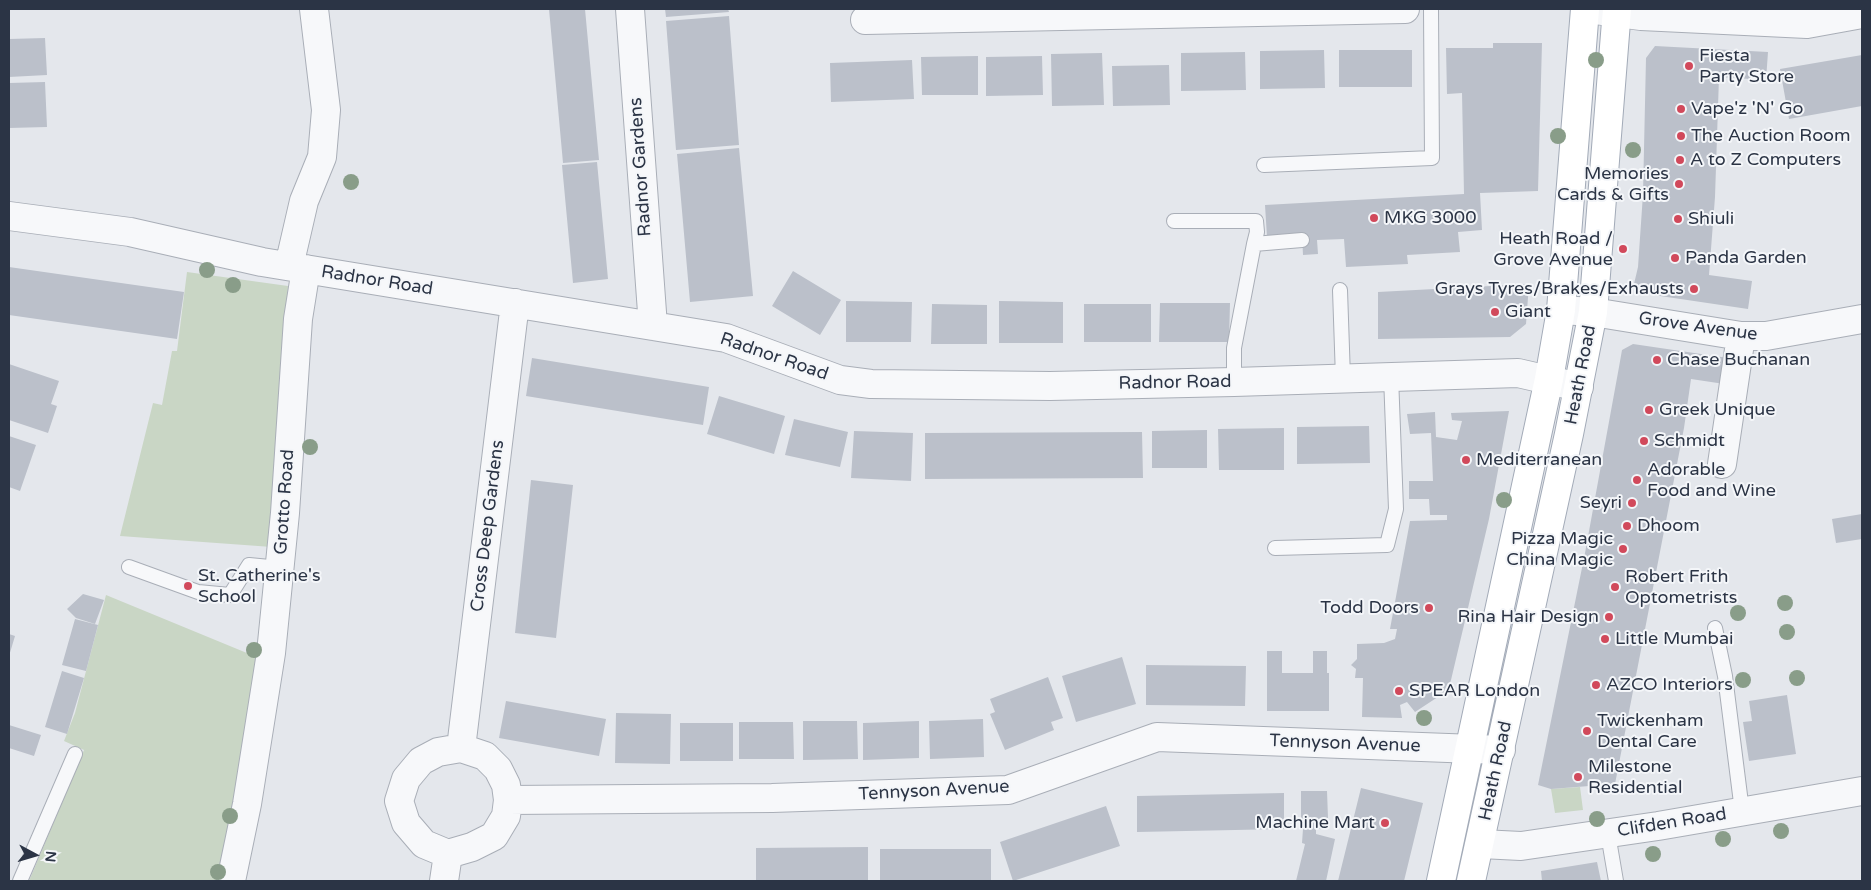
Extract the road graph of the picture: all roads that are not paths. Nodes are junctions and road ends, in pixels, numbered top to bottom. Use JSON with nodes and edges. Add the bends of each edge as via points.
{"nodes":[{"id":1,"x":314,"y":9,"type":"edge"},
{"id":2,"x":630,"y":9,"type":"edge"},
{"id":3,"x":1406,"y":9,"type":"edge"},
{"id":4,"x":1431,"y":9,"type":"edge"},
{"id":5,"x":1587,"y":9,"type":"edge"},
{"id":6,"x":1617,"y":11,"type":"edge"},
{"id":7,"x":1862,"y":14,"type":"edge"},
{"id":8,"x":865,"y":20,"type":"dead end"},
{"id":9,"x":1264,"y":165,"type":"dead end"},
{"id":10,"x":9,"y":216,"type":"edge"},
{"id":11,"x":1174,"y":222,"type":"dead end"},
{"id":12,"x":1302,"y":240,"type":"dead end"},
{"id":13,"x":1254,"y":244,"type":"junction"},
{"id":14,"x":297,"y":267,"type":"junction"},
{"id":15,"x":1340,"y":290,"type":"dead end"},
{"id":16,"x":514,"y":303,"type":"junction"},
{"id":17,"x":1561,"y":310,"type":"junction"},
{"id":18,"x":1593,"y":312,"type":"junction"},
{"id":19,"x":1862,"y":319,"type":"edge"},
{"id":20,"x":653,"y":326,"type":"junction"},
{"id":21,"x":1741,"y":336,"type":"junction"},
{"id":22,"x":1391,"y":376,"type":"junction"},
{"id":23,"x":1343,"y":378,"type":"junction"},
{"id":24,"x":1549,"y":379,"type":"junction"},
{"id":25,"x":1234,"y":382,"type":"junction"},
{"id":26,"x":1579,"y":386,"type":"junction"},
{"id":27,"x":1722,"y":464,"type":"dead end"},
{"id":28,"x":1275,"y":548,"type":"dead end"},
{"id":29,"x":129,"y":567,"type":"dead end"},
{"id":30,"x":280,"y":568,"type":"junction"},
{"id":31,"x":1715,"y":628,"type":"dead end"},
{"id":32,"x":461,"y":748,"type":"junction"},
{"id":33,"x":1471,"y":748,"type":"junction"},
{"id":34,"x":1500,"y":750,"type":"junction"},
{"id":35,"x":74,"y":754,"type":"dead end"},
{"id":36,"x":1862,"y":791,"type":"edge"},
{"id":37,"x":508,"y":800,"type":"junction"},
{"id":38,"x":1742,"y":812,"type":"junction"},
{"id":39,"x":1608,"y":834,"type":"junction"},
{"id":40,"x":1451,"y":841,"type":"junction"},
{"id":41,"x":1480,"y":844,"type":"junction"},
{"id":42,"x":448,"y":854,"type":"junction"},
{"id":43,"x":20,"y":881,"type":"edge"},
{"id":44,"x":230,"y":881,"type":"edge"},
{"id":45,"x":444,"y":881,"type":"edge"},
{"id":46,"x":1441,"y":881,"type":"edge"},
{"id":47,"x":1471,"y":881,"type":"edge"},
{"id":48,"x":1616,"y":881,"type":"edge"}],
"edges":[{"from":1,"to":14,"type":"street","name":"Grotto Road","via":[[326,110],[322,157],[304,201]]},
{"from":2,"to":20,"type":"street","name":"Radnor Gardens"},
{"from":3,"to":8,"type":"street"},
{"from":4,"to":9,"type":"lane","via":[[1432,158]]},
{"from":5,"to":6,"type":"street"},
{"from":5,"to":17,"type":"main road","name":"Heath Road"},
{"from":6,"to":7,"type":"street","via":[[1807,24]]},
{"from":6,"to":18,"type":"main road","name":"Heath Road"},
{"from":10,"to":14,"type":"street","name":"Radnor Road","via":[[130,232]]},
{"from":11,"to":13,"type":"lane","via":[[1256,221]]},
{"from":12,"to":13,"type":"lane"},
{"from":13,"to":25,"type":"lane","via":[[1234,348]]},
{"from":14,"to":16,"type":"street","name":"Radnor Road"},
{"from":14,"to":30,"type":"street","name":"Grotto Road","via":[[298,319]]},
{"from":15,"to":23,"type":"lane"},
{"from":16,"to":20,"type":"street","name":"Radnor Road"},
{"from":16,"to":32,"type":"street","name":"Cross Deep Gardens"},
{"from":17,"to":18,"type":"street","name":"Grove Avenue"},
{"from":17,"to":24,"type":"main road","name":"Heath Road"},
{"from":18,"to":21,"type":"street","name":"Grove Avenue"},
{"from":18,"to":26,"type":"main road","name":"Heath Road"},
{"from":19,"to":21,"type":"street","name":"Grove Avenue","via":[[1766,336]]},
{"from":20,"to":25,"type":"street","name":"Radnor Road","via":[[726,338],[840,380],[871,384],[1050,386]]},
{"from":21,"to":27,"type":"street"},
{"from":22,"to":23,"type":"street","name":"Radnor Road"},
{"from":22,"to":24,"type":"street","name":"Radnor Road","via":[[1518,373]]},
{"from":22,"to":28,"type":"lane","via":[[1396,509],[1387,545]]},
{"from":23,"to":25,"type":"street","name":"Radnor Road"},
{"from":24,"to":26,"type":"street","name":"Radnor Road"},
{"from":24,"to":33,"type":"main road","name":"Heath Road"},
{"from":26,"to":34,"type":"main road","name":"Heath Road"},
{"from":29,"to":30,"type":"lane","via":[[198,592],[230,595],[249,565]]},
{"from":30,"to":44,"type":"street","name":"Grotto Road","via":[[271,653],[247,804]]},
{"from":31,"to":38,"type":"lane","via":[[1725,676]]},
{"from":32,"to":37,"type":"street","via":[[485,756],[498,769],[506,785]]},
{"from":32,"to":42,"type":"street","via":[[438,752],[421,761],[406,779],[399,801],[406,823],[424,844]]},
{"from":33,"to":34,"type":"street","name":"Tennyson Avenue"},
{"from":33,"to":37,"type":"street","name":"Tennyson Avenue","via":[[1156,737],[1008,790],[772,798]]},
{"from":33,"to":40,"type":"main road","name":"Heath Road"},
{"from":34,"to":41,"type":"main road","name":"Heath Road"},
{"from":35,"to":43,"type":"lane"},
{"from":36,"to":38,"type":"street","name":"Clifden Road"},
{"from":37,"to":42,"type":"street","via":[[506,816],[494,836]]},
{"from":38,"to":39,"type":"street","name":"Clifden Road"},
{"from":39,"to":41,"type":"street","name":"Clifden Road","via":[[1521,846]]},
{"from":39,"to":48,"type":"lane"},
{"from":40,"to":41,"type":"lane"},
{"from":40,"to":46,"type":"main road","name":"Heath Road"},
{"from":41,"to":47,"type":"main road","name":"Heath Road"},
{"from":42,"to":45,"type":"street"}]}
